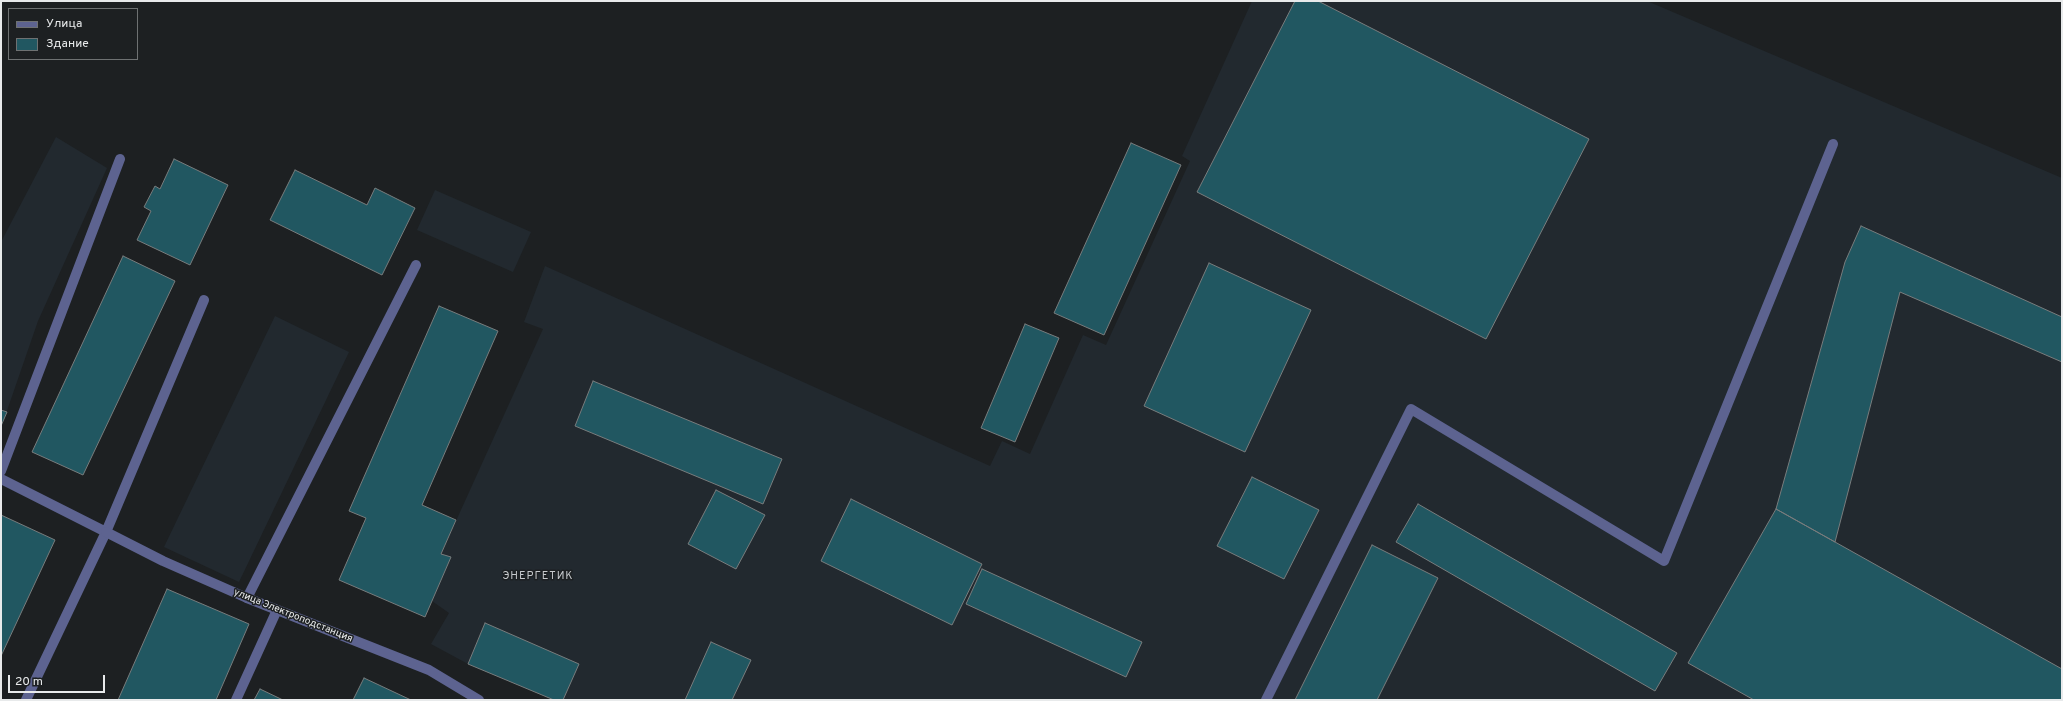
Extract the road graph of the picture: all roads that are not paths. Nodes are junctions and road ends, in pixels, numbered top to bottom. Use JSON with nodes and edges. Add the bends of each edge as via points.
{"nodes":[{"id":1,"x":1833,"y":144,"type":"dead end"},
{"id":2,"x":120,"y":159,"type":"dead end"},
{"id":3,"x":416,"y":265,"type":"dead end"},
{"id":4,"x":204,"y":300,"type":"dead end"},
{"id":5,"x":1,"y":471,"type":"edge"},
{"id":6,"x":1,"y":479,"type":"edge"},
{"id":7,"x":106,"y":532,"type":"junction"},
{"id":8,"x":247,"y":598,"type":"junction"},
{"id":9,"x":277,"y":610,"type":"junction"},
{"id":10,"x":26,"y":700,"type":"edge"},
{"id":11,"x":236,"y":700,"type":"edge"},
{"id":12,"x":480,"y":700,"type":"edge"},
{"id":13,"x":1266,"y":700,"type":"edge"}],
"edges":[{"from":1,"to":13,"type":"street","via":[[1664,561],[1411,409]]},
{"from":2,"to":5,"type":"street"},
{"from":3,"to":8,"type":"street"},
{"from":4,"to":7,"type":"street"},
{"from":6,"to":7,"type":"street","name":"улица Электроподстанция"},
{"from":7,"to":8,"type":"street","name":"улица Электроподстанция","via":[[163,561]]},
{"from":7,"to":10,"type":"street"},
{"from":8,"to":9,"type":"street","name":"улица Электроподстанция"},
{"from":9,"to":11,"type":"street"},
{"from":9,"to":12,"type":"street","name":"улица Электроподстанция","via":[[429,670]]}]}
